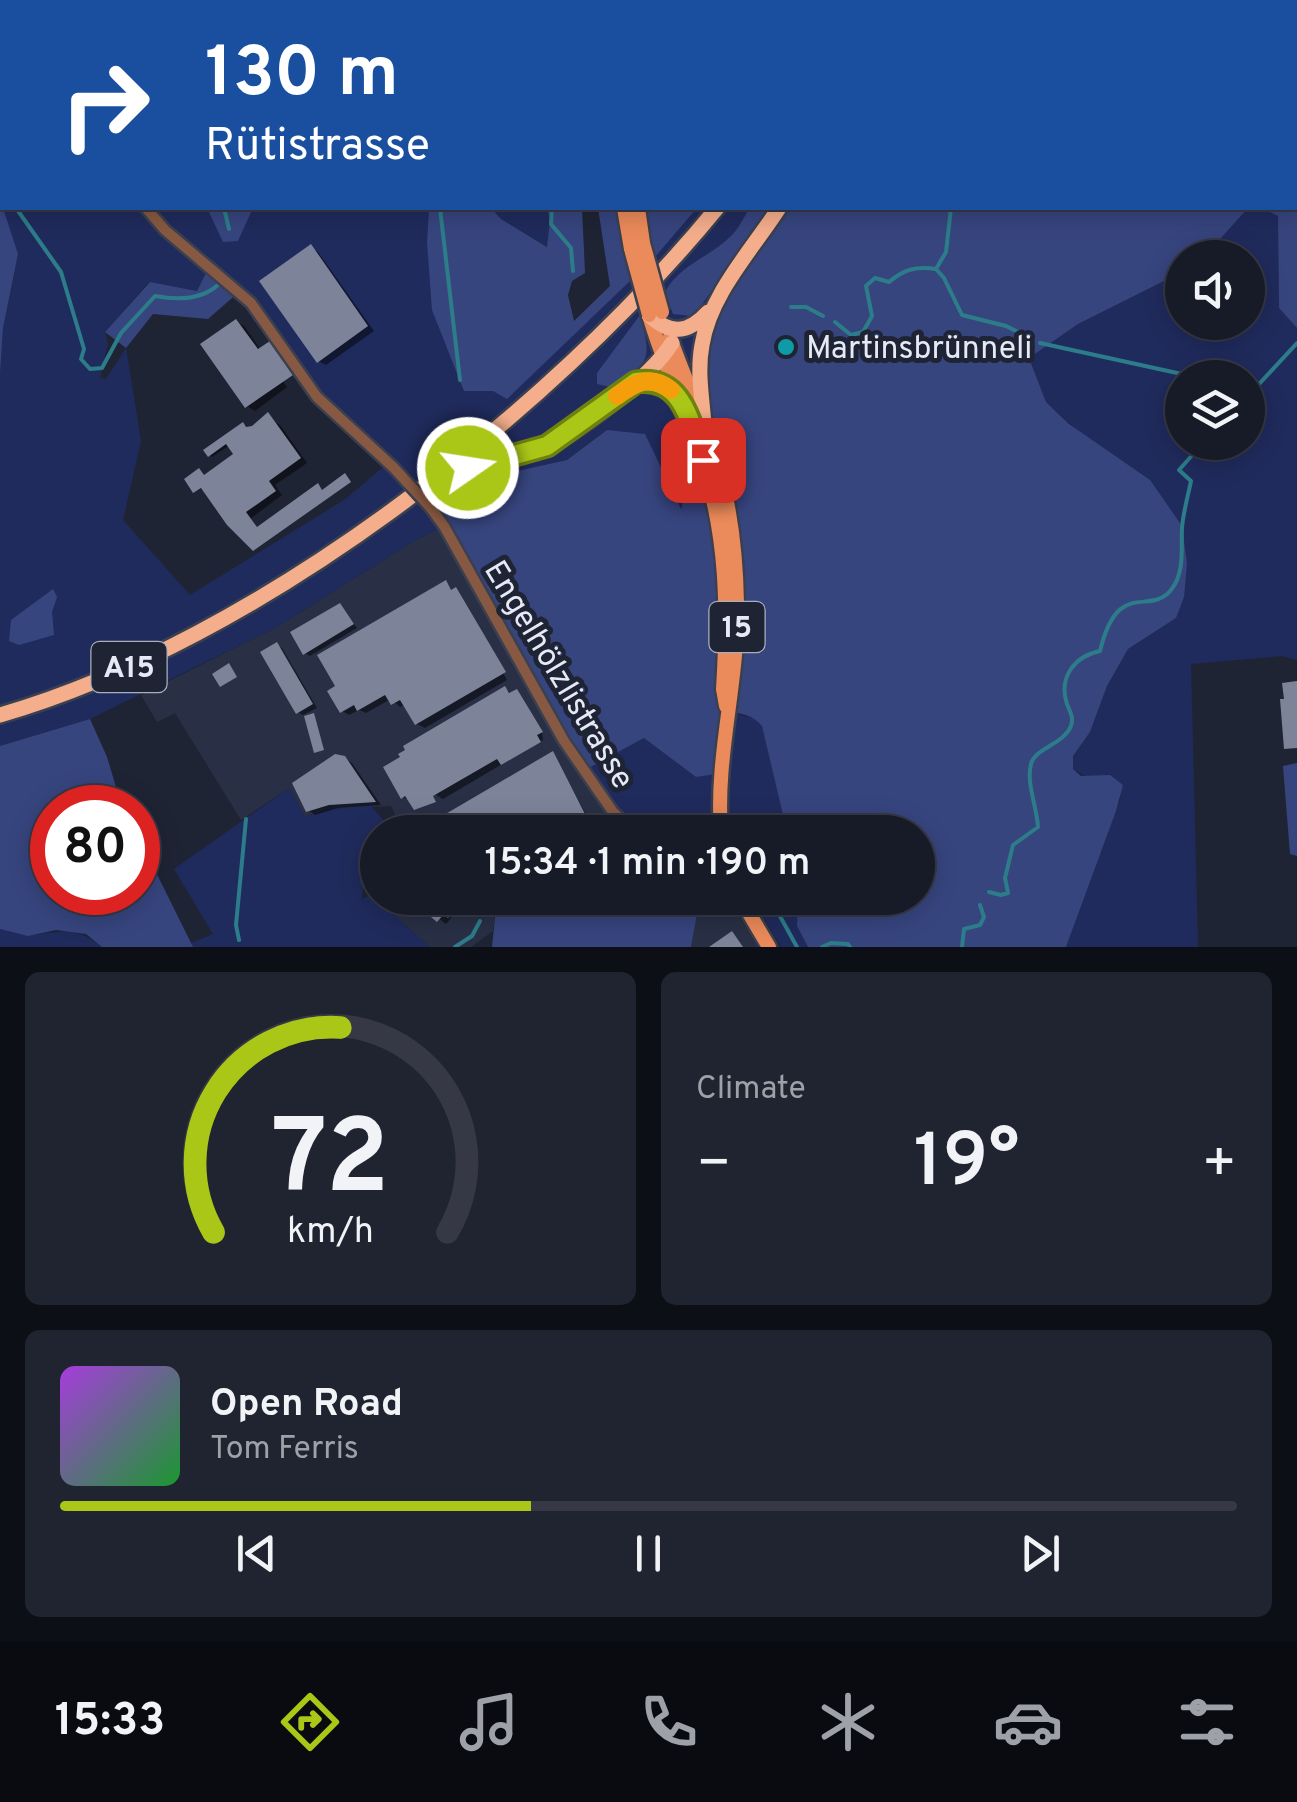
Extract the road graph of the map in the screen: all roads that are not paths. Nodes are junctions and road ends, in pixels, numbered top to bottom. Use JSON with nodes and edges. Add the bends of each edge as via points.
{"nodes":[{"id":1,"x":148,"y":210,"type":"edge"},
{"id":2,"x":625,"y":210,"type":"edge"},
{"id":3,"x":638,"y":210,"type":"edge"},
{"id":4,"x":715,"y":210,"type":"edge"},
{"id":5,"x":779,"y":210,"type":"edge"},
{"id":6,"x":637,"y":246,"type":"junction"},
{"id":7,"x":715,"y":305,"type":"junction"},
{"id":8,"x":659,"y":323,"type":"junction"},
{"id":9,"x":662,"y":357,"type":"junction"},
{"id":10,"x":636,"y":382,"type":"junction"},
{"id":11,"x":678,"y":396,"type":"junction"},
{"id":12,"x":704,"y":424,"type":"junction"},
{"id":13,"x":425,"y":484,"type":"junction"},
{"id":14,"x":726,"y":712,"type":"junction"},
{"id":15,"x":0,"y":715,"type":"edge"},
{"id":16,"x":616,"y":815,"type":"edge"},
{"id":17,"x":721,"y":815,"type":"edge"},
{"id":18,"x":750,"y":915,"type":"edge"},
{"id":19,"x":768,"y":947,"type":"edge"}],
"edges":[{"from":1,"to":16,"type":"street","name":"Engelhölzlistrasse","bridge":true,"via":[[251,303],[317,397],[430,506],[564,741]]},
{"from":2,"to":6,"type":"main road","number":"15"},
{"from":3,"to":6,"type":"main road","number":"15"},
{"from":4,"to":13,"type":"highway","number":"A15","via":[[588,346]]},
{"from":5,"to":7,"type":"highway"},
{"from":6,"to":8,"type":"main road","number":"15","bridge":true},
{"from":7,"to":8,"type":"highway","via":[[688,329]]},
{"from":7,"to":12,"type":"highway","via":[[701,348]]},
{"from":8,"to":9,"type":"highway"},
{"from":8,"to":9,"type":"main road","number":"15"},
{"from":8,"to":12,"type":"main road","number":"15"},
{"from":9,"to":10,"type":"highway"},
{"from":9,"to":11,"type":"main road","number":"15"},
{"from":10,"to":11,"type":"highway","via":[[656,380]]},
{"from":10,"to":13,"type":"highway","via":[[547,446]]},
{"from":11,"to":14,"type":"main road","number":"15","via":[[719,522]]},
{"from":12,"to":14,"type":"main road","number":"15","via":[[727,500],[736,576],[734,689]]},
{"from":13,"to":15,"type":"highway","number":"A15","via":[[311,564],[184,640],[101,680]]},
{"from":14,"to":17,"type":"main road","number":"15"},
{"from":18,"to":19,"type":"main road"}]}
